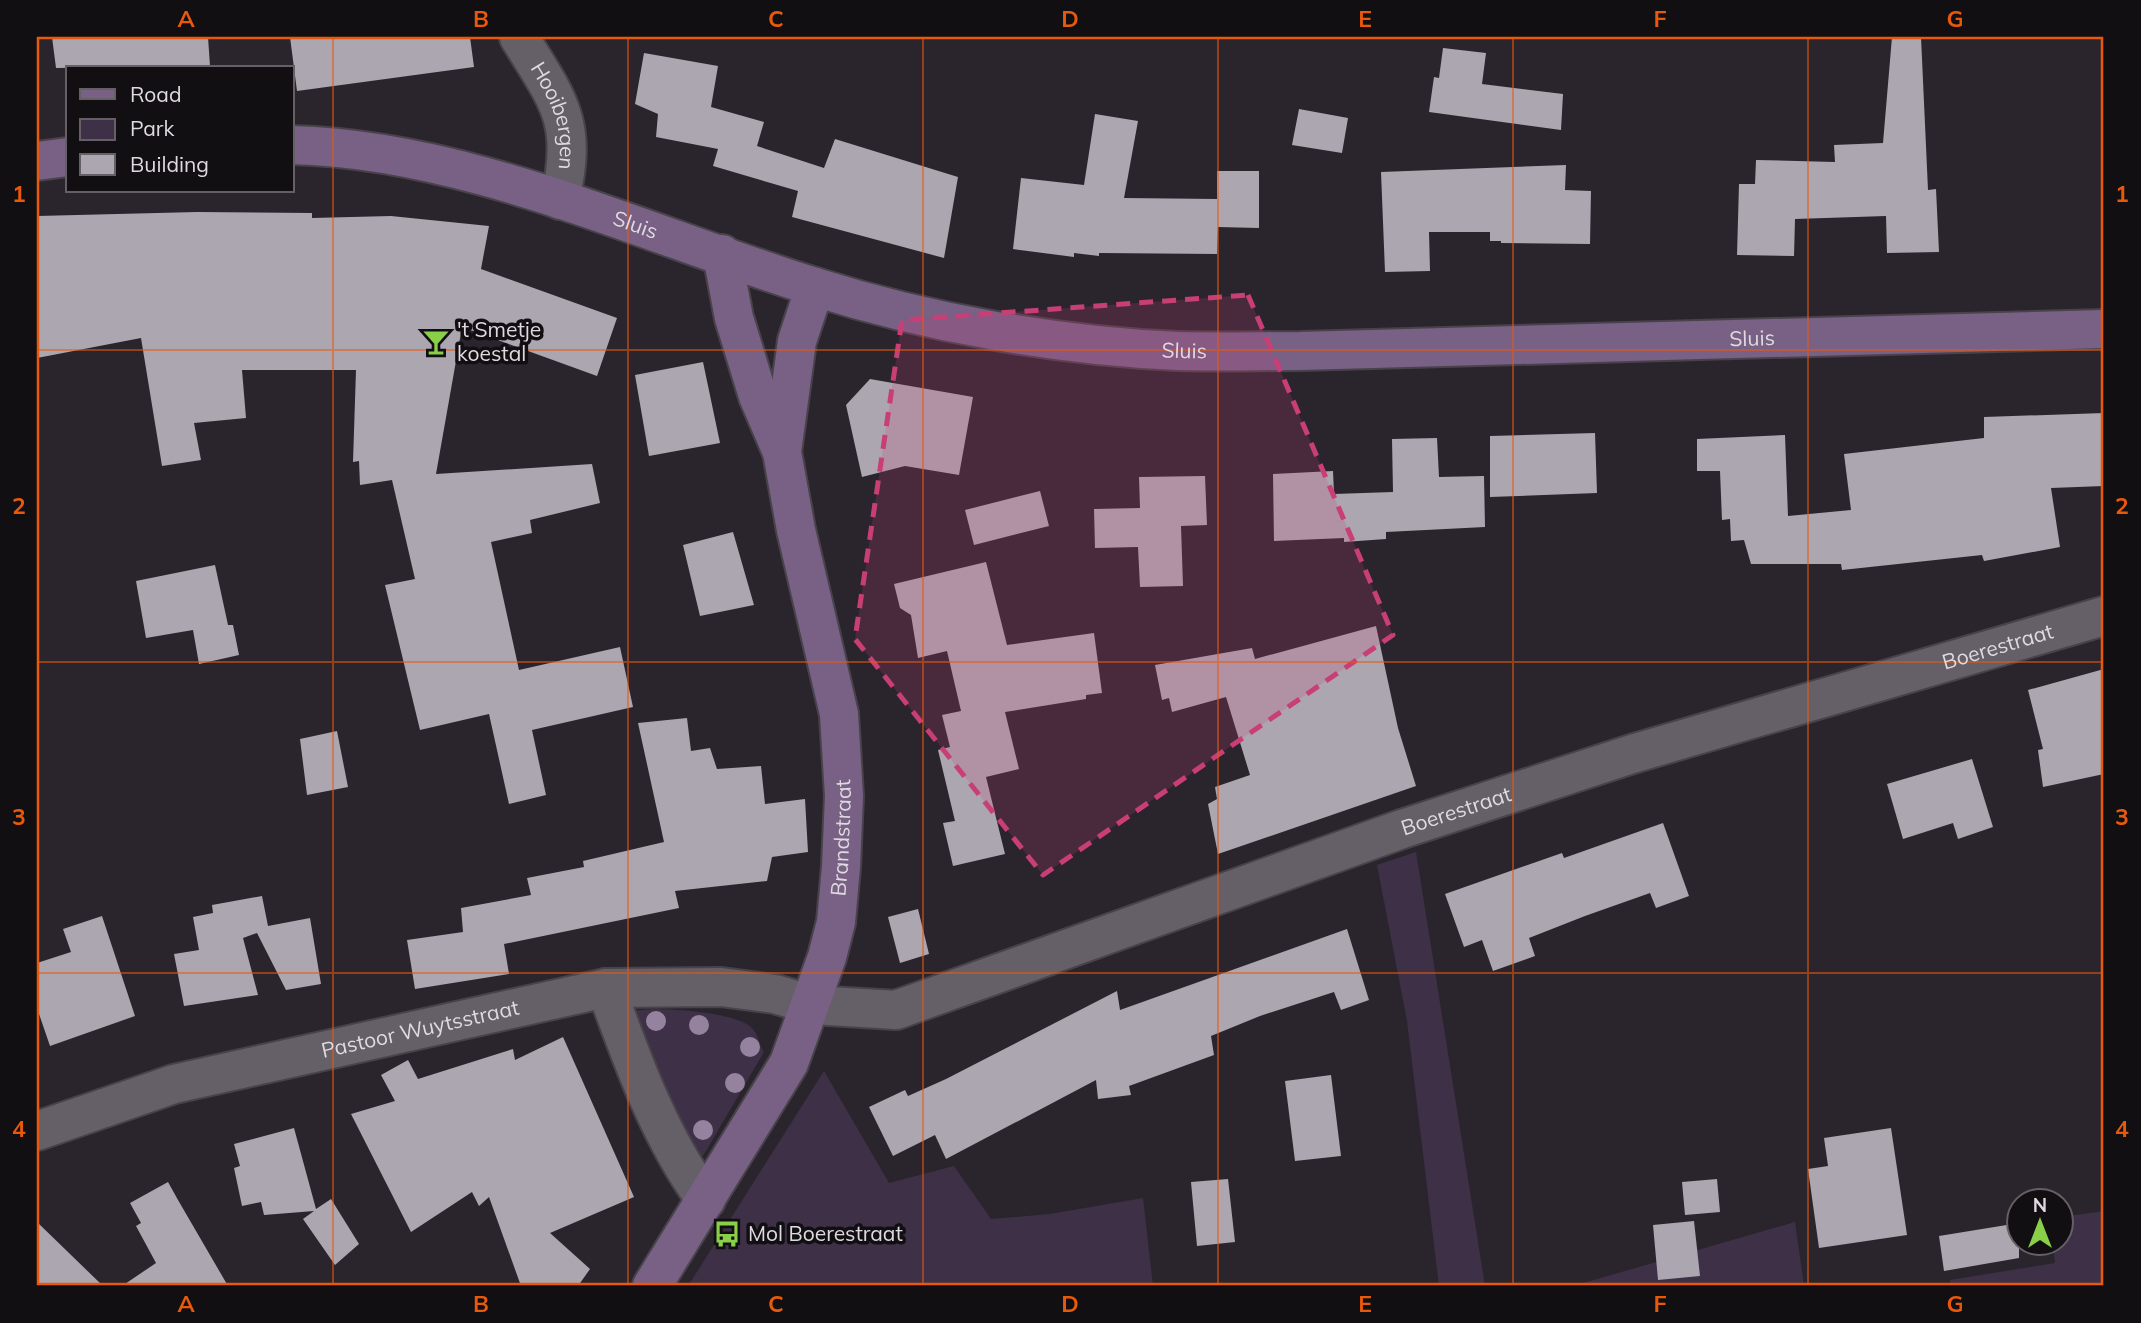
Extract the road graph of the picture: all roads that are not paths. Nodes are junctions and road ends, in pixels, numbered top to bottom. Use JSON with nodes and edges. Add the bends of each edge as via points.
{"nodes":[{"id":1,"x":519,"y":37,"type":"edge"},
{"id":2,"x":294,"y":145,"type":"edge"},
{"id":3,"x":66,"y":157,"type":"edge"},
{"id":4,"x":37,"y":161,"type":"edge"},
{"id":5,"x":560,"y":200,"type":"junction"},
{"id":6,"x":722,"y":254,"type":"junction"},
{"id":7,"x":815,"y":287,"type":"junction"},
{"id":8,"x":2104,"y":328,"type":"edge"},
{"id":9,"x":782,"y":452,"type":"junction"},
{"id":10,"x":2104,"y":616,"type":"edge"},
{"id":11,"x":606,"y":988,"type":"junction"},
{"id":12,"x":812,"y":1005,"type":"junction"},
{"id":13,"x":37,"y":1131,"type":"edge"},
{"id":14,"x":706,"y":1200,"type":"junction"},
{"id":15,"x":652,"y":1286,"type":"edge"}],
"edges":[{"from":1,"to":5,"type":"street","name":"Hooibergen","via":[[565,122],[569,151]]},
{"from":2,"to":5,"type":"street","name":"Sluis","via":[[399,157]]},
{"from":3,"to":4,"type":"street"},
{"from":5,"to":6,"type":"street","name":"Sluis"},
{"from":6,"to":7,"type":"street","name":"Sluis"},
{"from":6,"to":9,"type":"street","name":"Brandstraat","via":[[734,318],[758,396]]},
{"from":7,"to":8,"type":"street","name":"Sluis","via":[[961,322],[1069,341],[1178,351]]},
{"from":7,"to":9,"type":"street","name":"Brandstraat","via":[[797,341]]},
{"from":9,"to":12,"type":"street","name":"Brandstraat","via":[[839,714],[842,769],[836,922]]},
{"from":10,"to":12,"type":"street","name":"Boerestraat","via":[[1632,754],[1402,829],[929,1000],[895,1010]]},
{"from":11,"to":12,"type":"street","name":"Pastoor Wuytsstraat","via":[[721,986]]},
{"from":11,"to":13,"type":"street","name":"Pastoor Wuytsstraat","via":[[174,1084]]},
{"from":11,"to":14,"type":"street","via":[[640,1077],[687,1173]]},
{"from":12,"to":14,"type":"street","name":"Brandstraat","via":[[789,1063]]},
{"from":14,"to":15,"type":"street","name":"Brandstraat"}]}
